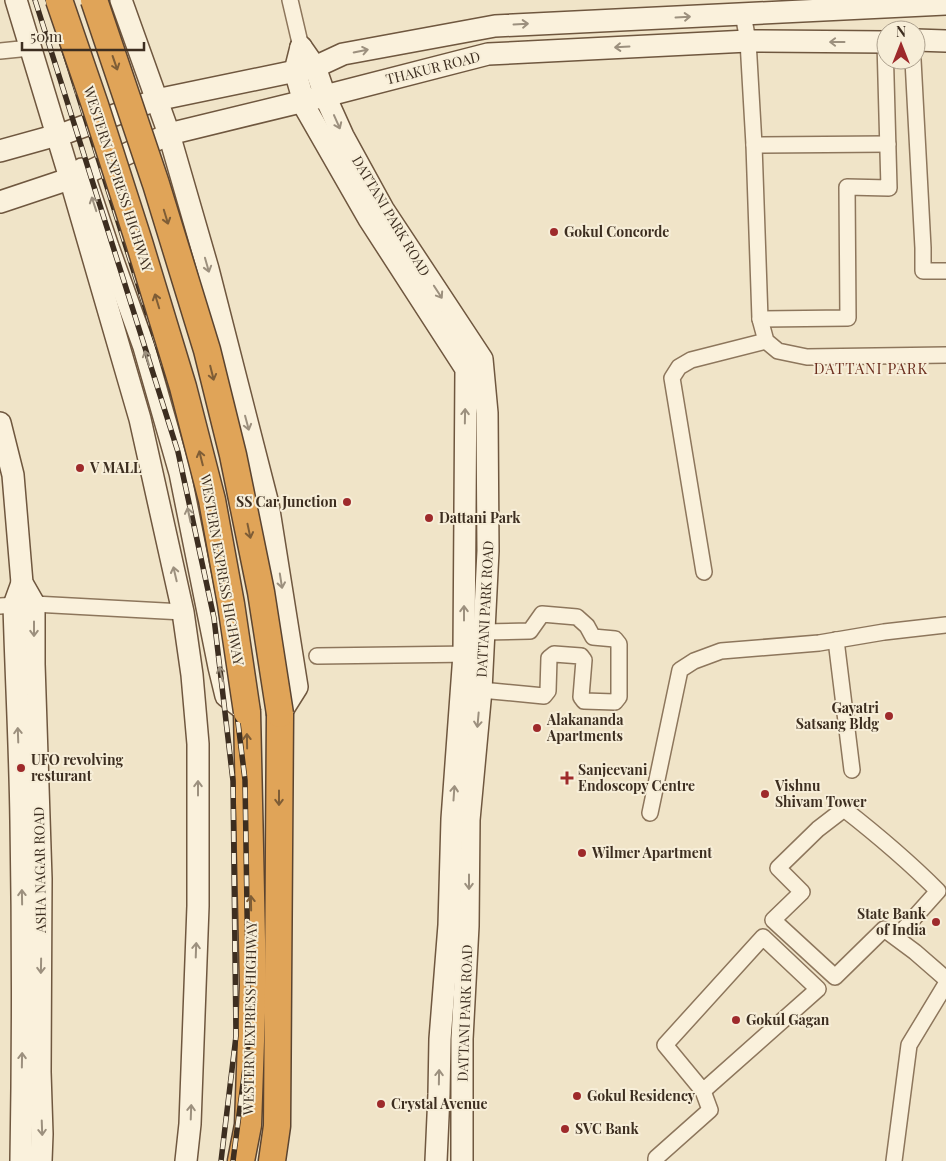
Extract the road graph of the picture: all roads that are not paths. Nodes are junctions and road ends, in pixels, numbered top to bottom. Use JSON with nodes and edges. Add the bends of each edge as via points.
{"nodes":[{"id":1,"x":16,"y":0,"type":"edge"},
{"id":2,"x":27,"y":0,"type":"edge"},
{"id":3,"x":59,"y":0,"type":"edge"},
{"id":4,"x":94,"y":0,"type":"edge"},
{"id":5,"x":121,"y":0,"type":"edge"},
{"id":6,"x":290,"y":0,"type":"edge"},
{"id":7,"x":946,"y":4,"type":"edge"},
{"id":8,"x":743,"y":14,"type":"junction"},
{"id":9,"x":926,"y":40,"type":"edge"},
{"id":10,"x":748,"y":41,"type":"junction"},
{"id":11,"x":946,"y":41,"type":"edge"},
{"id":12,"x":876,"y":42,"type":"edge"},
{"id":13,"x":301,"y":47,"type":"joint"},
{"id":14,"x":30,"y":48,"type":"junction"},
{"id":15,"x":0,"y":51,"type":"edge"},
{"id":16,"x":305,"y":69,"type":"junction"},
{"id":17,"x":886,"y":70,"type":"edge"},
{"id":18,"x":914,"y":70,"type":"edge"},
{"id":19,"x":325,"y":96,"type":"junction"},
{"id":20,"x":156,"y":100,"type":"junction"},
{"id":21,"x":304,"y":101,"type":"junction"},
{"id":22,"x":62,"y":133,"type":"junction"},
{"id":23,"x":168,"y":134,"type":"junction"},
{"id":24,"x":888,"y":144,"type":"junction"},
{"id":25,"x":754,"y":146,"type":"junction"},
{"id":26,"x":0,"y":151,"type":"edge"},
{"id":27,"x":77,"y":176,"type":"junction"},
{"id":28,"x":0,"y":202,"type":"edge"},
{"id":29,"x":376,"y":214,"type":"junction"},
{"id":30,"x":946,"y":271,"type":"edge"},
{"id":31,"x":760,"y":319,"type":"junction"},
{"id":32,"x":766,"y":341,"type":"junction"},
{"id":33,"x":946,"y":355,"type":"edge"},
{"id":34,"x":474,"y":366,"type":"junction"},
{"id":35,"x":0,"y":423,"type":"edge"},
{"id":36,"x":488,"y":446,"type":"junction"},
{"id":37,"x":465,"y":447,"type":"junction"},
{"id":38,"x":465,"y":493,"type":"junction"},
{"id":39,"x":488,"y":493,"type":"junction"},
{"id":40,"x":488,"y":551,"type":"junction"},
{"id":41,"x":464,"y":552,"type":"junction"},
{"id":42,"x":704,"y":572,"type":"dead end"},
{"id":43,"x":16,"y":605,"type":"edge"},
{"id":44,"x":184,"y":612,"type":"junction"},
{"id":45,"x":946,"y":625,"type":"edge"},
{"id":46,"x":483,"y":632,"type":"junction"},
{"id":47,"x":836,"y":640,"type":"junction"},
{"id":48,"x":473,"y":654,"type":"junction"},
{"id":49,"x":316,"y":656,"type":"dead end"},
{"id":50,"x":481,"y":690,"type":"junction"},
{"id":51,"x":247,"y":712,"type":"junction"},
{"id":52,"x":280,"y":714,"type":"junction"},
{"id":53,"x":852,"y":770,"type":"dead end"},
{"id":54,"x":650,"y":813,"type":"dead end"},
{"id":55,"x":460,"y":820,"type":"junction"},
{"id":56,"x":458,"y":925,"type":"junction"},
{"id":57,"x":896,"y":938,"type":"junction"},
{"id":58,"x":946,"y":979,"type":"edge"},
{"id":59,"x":946,"y":984,"type":"edge"},
{"id":60,"x":440,"y":1038,"type":"junction"},
{"id":61,"x":462,"y":1039,"type":"junction"},
{"id":62,"x":703,"y":1091,"type":"junction"},
{"id":63,"x":21,"y":1161,"type":"edge"},
{"id":64,"x":41,"y":1161,"type":"edge"},
{"id":65,"x":186,"y":1161,"type":"edge"},
{"id":66,"x":241,"y":1161,"type":"edge"},
{"id":67,"x":272,"y":1161,"type":"edge"},
{"id":68,"x":436,"y":1161,"type":"edge"},
{"id":69,"x":462,"y":1161,"type":"edge"},
{"id":70,"x":656,"y":1161,"type":"edge"},
{"id":71,"x":894,"y":1161,"type":"edge"}],
"edges":[{"from":1,"to":14,"type":"street"},
{"from":2,"to":22,"type":"street"},
{"from":51,"to":3,"type":"highway","name":"WESTERN EXPRESS HIGHWAY","one_way":true,"bridge":true,"via":[[212,500],[183,387]]},
{"from":4,"to":52,"type":"highway","name":"WESTERN EXPRESS HIGHWAY","one_way":true,"bridge":true,"via":[[207,350],[233,455],[261,592]]},
{"from":5,"to":20,"type":"street"},
{"from":6,"to":13,"type":"street","name":"DATTANI PARK ROAD"},
{"from":7,"to":8,"type":"street","name":"THAKUR ROAD"},
{"from":8,"to":10,"type":"street"},
{"from":16,"to":8,"type":"street","name":"THAKUR ROAD","one_way":true,"via":[[343,54],[495,26]]},
{"from":9,"to":11,"type":"street"},
{"from":12,"to":10,"type":"street","name":"THAKUR ROAD","one_way":true},
{"from":10,"to":19,"type":"street","name":"THAKUR ROAD","one_way":true,"via":[[488,54]]},
{"from":10,"to":25,"type":"street"},
{"from":13,"to":16,"type":"street","name":"DATTANI PARK ROAD"},
{"from":14,"to":15,"type":"street"},
{"from":14,"to":22,"type":"street"},
{"from":16,"to":19,"type":"street","name":"DATTANI PARK ROAD"},
{"from":16,"to":20,"type":"street","name":"THAKUR ROAD"},
{"from":16,"to":21,"type":"street","name":"DATTANI PARK ROAD"},
{"from":17,"to":24,"type":"street"},
{"from":18,"to":30,"type":"street","via":[[923,272]]},
{"from":19,"to":21,"type":"street","name":"THAKUR ROAD"},
{"from":19,"to":29,"type":"street","name":"DATTANI PARK ROAD","one_way":true},
{"from":20,"to":22,"type":"street","name":"THAKUR ROAD"},
{"from":20,"to":23,"type":"street"},
{"from":21,"to":23,"type":"street","name":"THAKUR ROAD"},
{"from":21,"to":29,"type":"street","name":"DATTANI PARK ROAD","via":[[306,109]]},
{"from":22,"to":26,"type":"street","name":"THAKUR ROAD"},
{"from":22,"to":27,"type":"street"},
{"from":23,"to":27,"type":"street","name":"THAKUR ROAD"},
{"from":23,"to":52,"type":"street","one_way":true,"via":[[208,269],[268,504],[297,687]]},
{"from":24,"to":25,"type":"street"},
{"from":24,"to":31,"type":"street","via":[[889,188],[847,187],[848,318]]},
{"from":25,"to":31,"type":"street"},
{"from":27,"to":28,"type":"street","name":"THAKUR ROAD"},
{"from":44,"to":27,"type":"street","one_way":true,"via":[[140,419]]},
{"from":51,"to":27,"type":"street","one_way":true,"via":[[226,696],[180,473],[144,347],[108,247]]},
{"from":29,"to":34,"type":"street","name":"DATTANI PARK ROAD"},
{"from":31,"to":32,"type":"street"},
{"from":32,"to":33,"type":"street","via":[[778,351],[807,357]]},
{"from":32,"to":42,"type":"street","via":[[691,360],[679,367],[672,378]]},
{"from":34,"to":36,"type":"street","name":"DATTANI PARK ROAD","via":[[488,413]]},
{"from":37,"to":34,"type":"street","name":"DATTANI PARK ROAD","one_way":true},
{"from":35,"to":43,"type":"street","name":"ASHA NAGAR ROAD","via":[[13,475],[22,583]]},
{"from":36,"to":37,"type":"street"},
{"from":36,"to":39,"type":"street","name":"DATTANI PARK ROAD"},
{"from":37,"to":38,"type":"street","name":"DATTANI PARK ROAD"},
{"from":38,"to":39,"type":"street"},
{"from":38,"to":41,"type":"street","name":"DATTANI PARK ROAD"},
{"from":39,"to":40,"type":"street","name":"DATTANI PARK ROAD"},
{"from":40,"to":41,"type":"street"},
{"from":40,"to":46,"type":"street","name":"DATTANI PARK ROAD"},
{"from":48,"to":41,"type":"street","name":"DATTANI PARK ROAD","one_way":true},
{"from":43,"to":44,"type":"street"},
{"from":63,"to":43,"type":"street","name":"ASHA NAGAR ROAD","one_way":true,"via":[[23,983]]},
{"from":43,"to":64,"type":"street","name":"ASHA NAGAR ROAD","one_way":true,"via":[[34,664],[41,879]]},
{"from":65,"to":44,"type":"street","one_way":true,"via":[[198,906],[198,744]]},
{"from":45,"to":47,"type":"street"},
{"from":46,"to":48,"type":"street","name":"DATTANI PARK ROAD"},
{"from":46,"to":50,"type":"street","via":[[530,631],[542,614],[577,617],[594,637],[615,639],[619,644],[619,697],[615,702],[584,701],[581,697],[584,660],[581,656],[554,654],[550,658],[548,691],[544,696]]},
{"from":47,"to":53,"type":"street"},
{"from":47,"to":54,"type":"street","via":[[721,650],[680,670]]},
{"from":48,"to":49,"type":"street"},
{"from":48,"to":50,"type":"street","name":"DATTANI PARK ROAD"},
{"from":55,"to":48,"type":"street","name":"DATTANI PARK ROAD","one_way":true},
{"from":50,"to":55,"type":"street","name":"DATTANI PARK ROAD","one_way":true},
{"from":66,"to":51,"type":"highway","name":"WESTERN EXPRESS HIGHWAY","one_way":true,"via":[[248,1125],[254,985]]},
{"from":52,"to":67,"type":"highway","name":"WESTERN EXPRESS HIGHWAY","one_way":true,"via":[[277,1126]]},
{"from":55,"to":56,"type":"street","name":"DATTANI PARK ROAD"},
{"from":56,"to":60,"type":"street","name":"DATTANI PARK ROAD"},
{"from":56,"to":61,"type":"street","name":"DATTANI PARK ROAD"},
{"from":57,"to":57,"type":"street","via":[[884,928],[835,976],[773,920],[802,892],[778,868],[844,808],[938,891]]},
{"from":57,"to":58,"type":"street"},
{"from":59,"to":71,"type":"street","via":[[909,1045]]},
{"from":60,"to":61,"type":"street"},
{"from":68,"to":60,"type":"street","name":"DATTANI PARK ROAD","one_way":true},
{"from":61,"to":69,"type":"street","name":"DATTANI PARK ROAD"},
{"from":62,"to":62,"type":"street","via":[[665,1045],[763,937],[818,989]]},
{"from":62,"to":70,"type":"street","via":[[710,1110]]}]}
